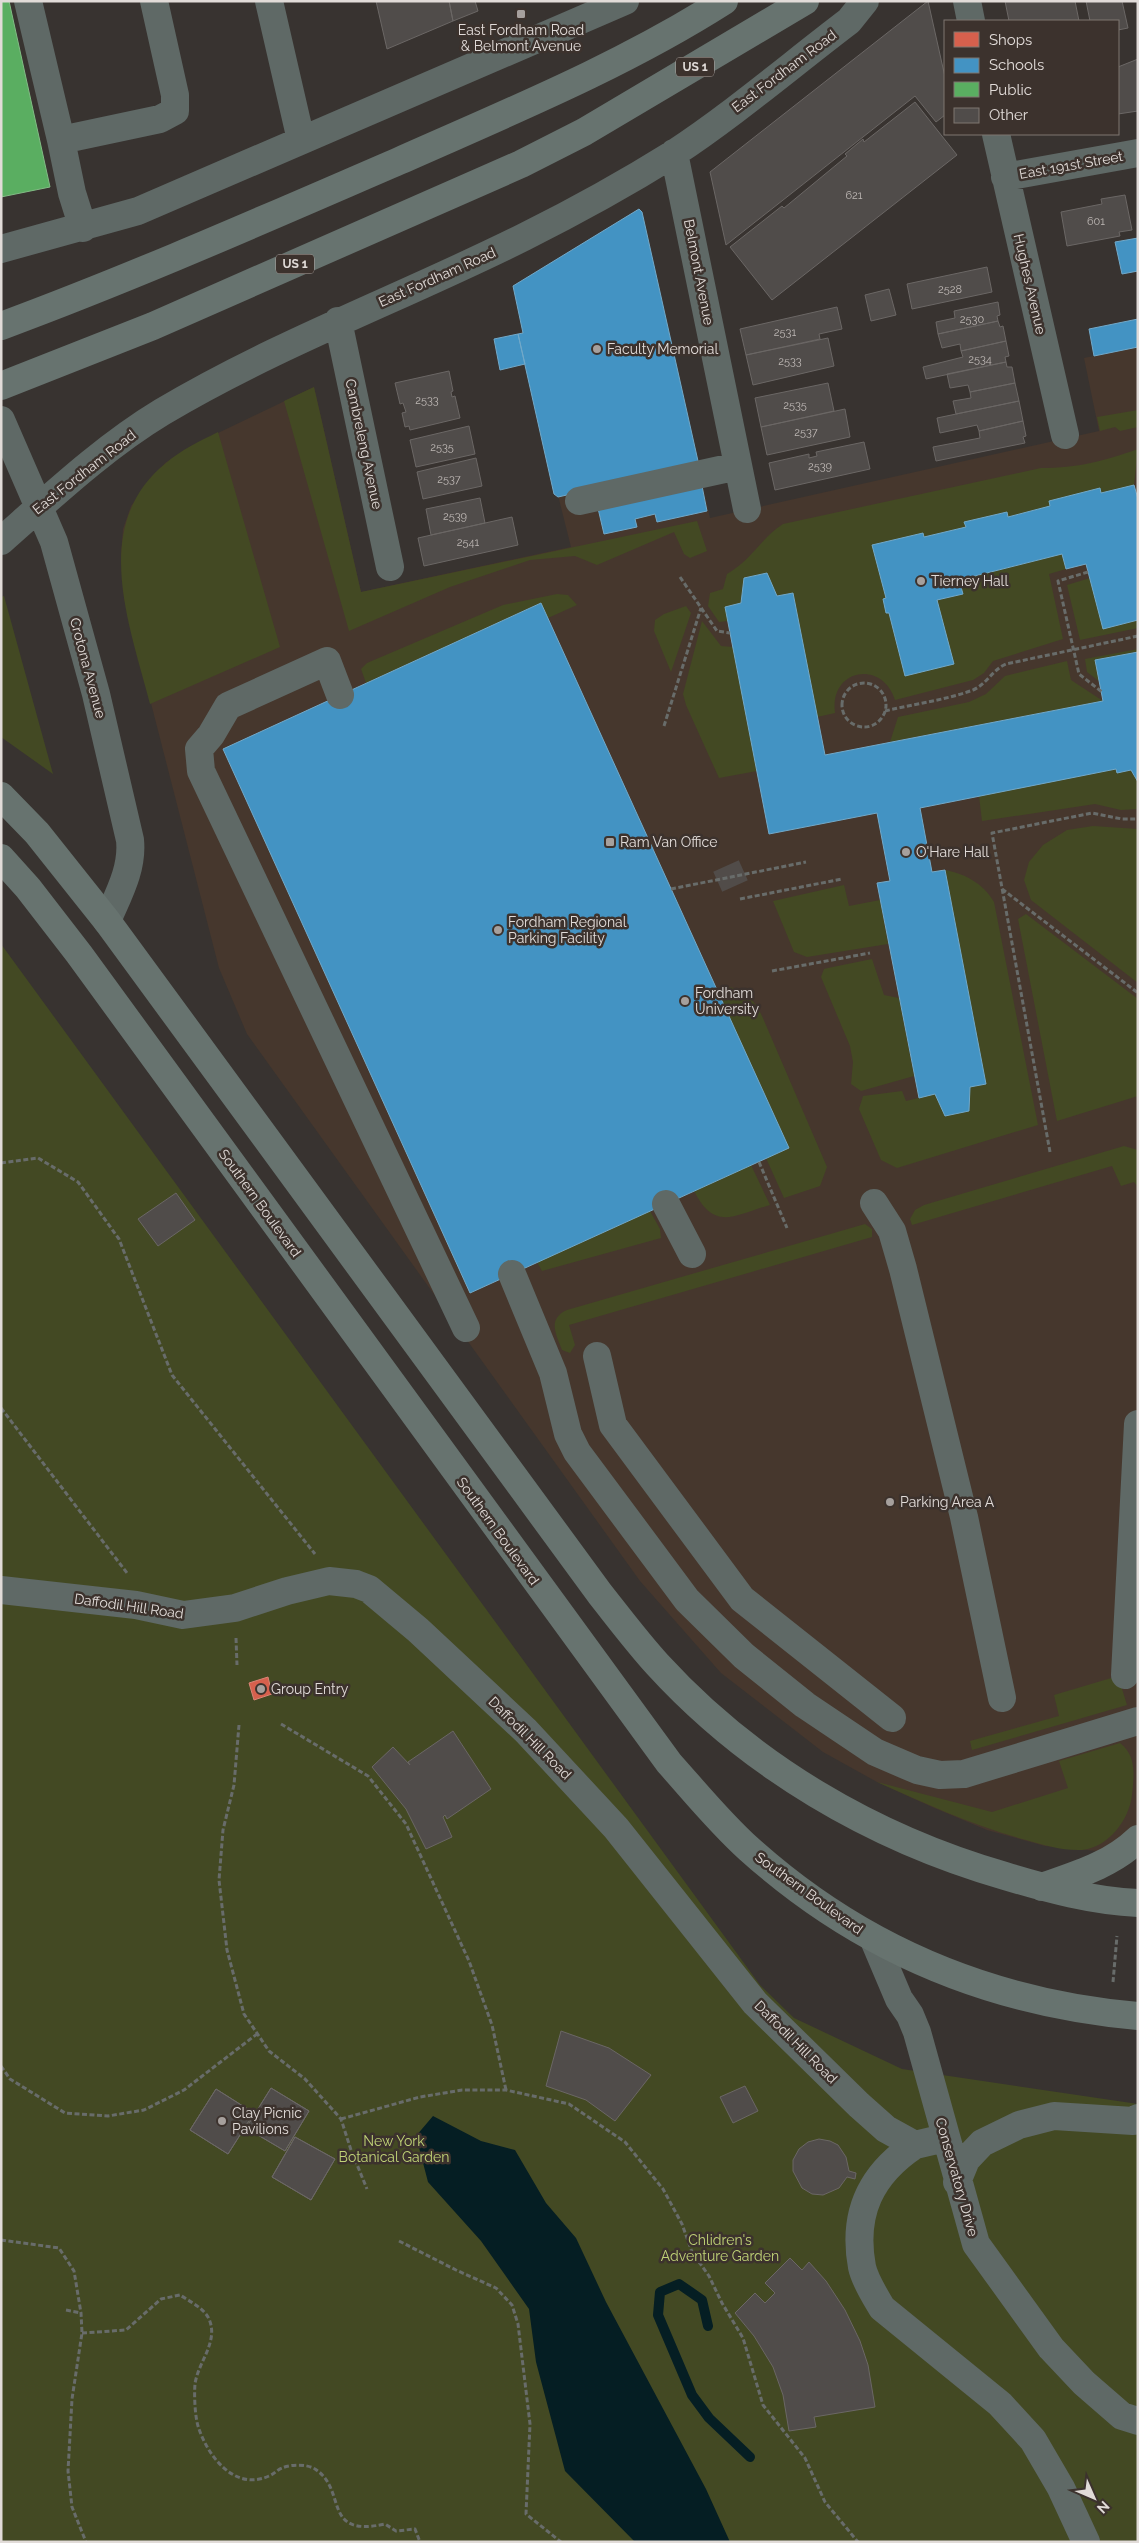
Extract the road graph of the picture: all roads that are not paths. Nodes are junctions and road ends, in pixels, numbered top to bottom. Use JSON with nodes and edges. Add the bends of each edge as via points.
{"nodes":[{"id":1,"x":28,"y":1,"type":"edge"},
{"id":2,"x":154,"y":1,"type":"edge"},
{"id":3,"x":269,"y":1,"type":"edge"},
{"id":4,"x":625,"y":1,"type":"edge"},
{"id":5,"x":724,"y":1,"type":"edge"},
{"id":6,"x":805,"y":1,"type":"edge"},
{"id":7,"x":865,"y":1,"type":"edge"},
{"id":8,"x":967,"y":1,"type":"edge"},
{"id":9,"x":971,"y":20,"type":"edge"},
{"id":10,"x":996,"y":135,"type":"edge"},
{"id":11,"x":61,"y":140,"type":"junction"},
{"id":12,"x":301,"y":140,"type":"junction"},
{"id":13,"x":674,"y":153,"type":"junction"},
{"id":14,"x":1138,"y":153,"type":"edge"},
{"id":15,"x":1005,"y":177,"type":"junction"},
{"id":16,"x":83,"y":228,"type":"junction"},
{"id":17,"x":1,"y":249,"type":"edge"},
{"id":18,"x":338,"y":321,"type":"junction"},
{"id":19,"x":1,"y":326,"type":"edge"},
{"id":20,"x":1,"y":386,"type":"edge"},
{"id":21,"x":1,"y":420,"type":"edge"},
{"id":22,"x":1065,"y":435,"type":"dead end"},
{"id":23,"x":738,"y":466,"type":"junction"},
{"id":24,"x":579,"y":501,"type":"dead end"},
{"id":25,"x":39,"y":507,"type":"junction"},
{"id":26,"x":747,"y":509,"type":"dead end"},
{"id":27,"x":1,"y":541,"type":"edge"},
{"id":28,"x":390,"y":567,"type":"dead end"},
{"id":29,"x":340,"y":695,"type":"dead end"},
{"id":30,"x":1,"y":796,"type":"edge"},
{"id":31,"x":1,"y":858,"type":"edge"},
{"id":32,"x":107,"y":921,"type":"junction"},
{"id":33,"x":874,"y":1203,"type":"dead end"},
{"id":34,"x":666,"y":1204,"type":"dead end"},
{"id":35,"x":692,"y":1254,"type":"dead end"},
{"id":36,"x":512,"y":1274,"type":"dead end"},
{"id":37,"x":466,"y":1328,"type":"dead end"},
{"id":38,"x":597,"y":1356,"type":"dead end"},
{"id":39,"x":1138,"y":1424,"type":"edge"},
{"id":40,"x":1,"y":1590,"type":"edge"},
{"id":41,"x":1125,"y":1675,"type":"dead end"},
{"id":42,"x":1002,"y":1698,"type":"dead end"},
{"id":43,"x":892,"y":1718,"type":"dead end"},
{"id":44,"x":1138,"y":1721,"type":"edge"},
{"id":45,"x":1138,"y":1839,"type":"edge"},
{"id":46,"x":1041,"y":1887,"type":"junction"},
{"id":47,"x":1138,"y":1903,"type":"edge"},
{"id":48,"x":874,"y":1940,"type":"junction"},
{"id":49,"x":1138,"y":2016,"type":"edge"},
{"id":50,"x":1138,"y":2118,"type":"edge"},
{"id":51,"x":945,"y":2138,"type":"junction"},
{"id":52,"x":915,"y":2145,"type":"junction"},
{"id":53,"x":957,"y":2182,"type":"junction"},
{"id":54,"x":1138,"y":2421,"type":"edge"},
{"id":55,"x":1086,"y":2542,"type":"edge"}],
"edges":[{"from":1,"to":11,"type":"street"},
{"from":2,"to":11,"type":"street","via":[[175,95],[175,111],[160,119]]},
{"from":3,"to":12,"type":"street"},
{"from":4,"to":12,"type":"street"},
{"from":5,"to":19,"type":"main road","via":[[634,53],[492,120],[152,268]]},
{"from":6,"to":20,"type":"main road","number":"US 1","via":[[591,128],[521,164],[153,326]]},
{"from":7,"to":13,"type":"street","name":"East Fordham Road","via":[[849,21]]},
{"from":8,"to":9,"type":"street"},
{"from":10,"to":15,"type":"street","name":"Hughes Avenue"},
{"from":11,"to":16,"type":"street"},
{"from":12,"to":16,"type":"street","via":[[138,211]]},
{"from":13,"to":18,"type":"street","name":"East Fordham Road","via":[[524,237]]},
{"from":13,"to":23,"type":"street","name":"Belmont Avenue"},
{"from":14,"to":15,"type":"street","name":"East 191st Street"},
{"from":15,"to":22,"type":"street","name":"Hughes Avenue"},
{"from":16,"to":17,"type":"street"},
{"from":18,"to":25,"type":"street","name":"East Fordham Road","via":[[233,372],[160,414]]},
{"from":18,"to":28,"type":"street","name":"Cambreleng Avenue"},
{"from":21,"to":25,"type":"street","name":"Crotona Avenue"},
{"from":23,"to":24,"type":"street"},
{"from":23,"to":26,"type":"street","name":"Belmont Avenue"},
{"from":25,"to":27,"type":"street","name":"East Fordham Road"},
{"from":25,"to":32,"type":"street","name":"Crotona Avenue","via":[[62,569],[98,702],[130,840],[127,874]]},
{"from":29,"to":37,"type":"street","via":[[327,661],[228,706],[211,735],[198,749],[201,770]]},
{"from":30,"to":32,"type":"main road","via":[[37,833]]},
{"from":31,"to":48,"type":"main road","name":"Southern Boulevard","via":[[79,954],[669,1763],[748,1848],[792,1884]]},
{"from":32,"to":46,"type":"main road","via":[[600,1594],[658,1664],[718,1723],[750,1749],[831,1802],[919,1847],[959,1863]]},
{"from":33,"to":42,"type":"street","via":[[892,1231],[904,1269],[964,1517]]},
{"from":34,"to":35,"type":"street"},
{"from":36,"to":44,"type":"street","via":[[541,1341],[557,1387],[568,1434],[578,1452],[687,1600],[744,1656],[805,1705],[874,1752],[917,1770],[940,1775],[964,1774]]},
{"from":38,"to":43,"type":"street","via":[[613,1425],[742,1599]]},
{"from":39,"to":41,"type":"street"},
{"from":40,"to":52,"type":"street","name":"Daffodil Hill Road","via":[[136,1605],[183,1614],[210,1613],[329,1581],[356,1584],[384,1600],[526,1731],[616,1828],[755,2003],[886,2129]]},
{"from":45,"to":46,"type":"main road","via":[[1099,1866]]},
{"from":46,"to":47,"type":"main road"},
{"from":48,"to":49,"type":"main road","name":"Southern Boulevard","via":[[956,1977],[998,1990],[1075,2008]]},
{"from":48,"to":51,"type":"street","name":"Conservatory Drive","via":[[917,2032]]},
{"from":50,"to":53,"type":"street","via":[[1134,2121],[1054,2116],[1019,2125],[982,2143],[966,2160]]},
{"from":51,"to":52,"type":"street"},
{"from":51,"to":53,"type":"street","name":"Conservatory Drive"},
{"from":52,"to":55,"type":"street","via":[[883,2172],[863,2209],[860,2237],[862,2268],[871,2289],[882,2308],[1000,2404],[1033,2440],[1061,2488]]},
{"from":53,"to":54,"type":"street","name":"Conservatory Drive","via":[[976,2244],[1051,2348],[1122,2416]]}]}
